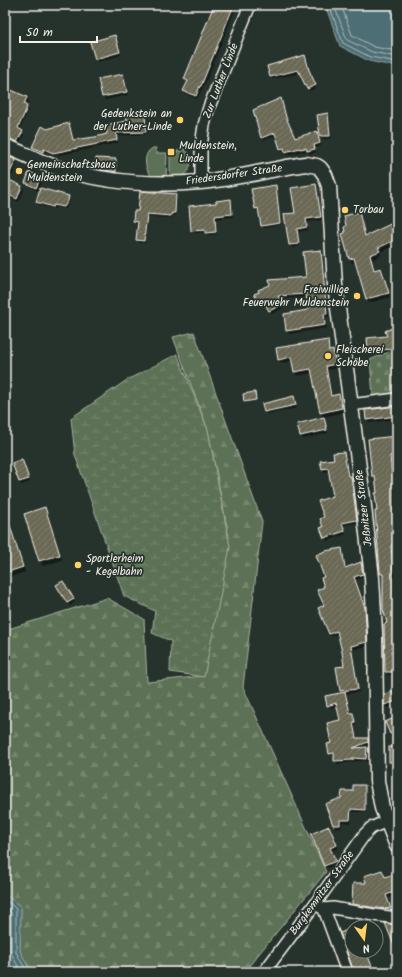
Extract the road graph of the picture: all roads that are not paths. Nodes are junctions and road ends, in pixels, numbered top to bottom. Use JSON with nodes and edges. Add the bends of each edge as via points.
{"nodes":[{"id":1,"x":250,"y":5,"type":"edge"},
{"id":2,"x":5,"y":146,"type":"edge"},
{"id":3,"x":322,"y":171,"type":"joint"},
{"id":4,"x":201,"y":182,"type":"junction"},
{"id":5,"x":397,"y":399,"type":"edge"},
{"id":6,"x":350,"y":405,"type":"junction"},
{"id":7,"x":386,"y":821,"type":"junction"},
{"id":8,"x":397,"y":846,"type":"edge"},
{"id":9,"x":320,"y":906,"type":"junction"},
{"id":10,"x":397,"y":918,"type":"edge"},
{"id":11,"x":264,"y":972,"type":"edge"},
{"id":12,"x":347,"y":972,"type":"edge"}],
"edges":[{"from":1,"to":4,"type":"street","name":"Zur Luther Linde","via":[[204,125]]},
{"from":2,"to":4,"type":"main road","name":"Friedersdorfer Straße","via":[[49,165],[82,175],[138,182]]},
{"from":3,"to":4,"type":"main road","name":"Friedersdorfer Straße","via":[[317,166],[306,164]]},
{"from":3,"to":6,"type":"main road","name":"Jeßnitzer Straße","via":[[329,186],[335,285]]},
{"from":5,"to":6,"type":"street"},
{"from":6,"to":7,"type":"main road","name":"Jeßnitzer Straße","via":[[372,578],[377,781]]},
{"from":7,"to":8,"type":"main road","name":"Jeßnitzer Straße"},
{"from":7,"to":9,"type":"street","name":"Burgkemnitzer Straße","via":[[365,834]]},
{"from":9,"to":10,"type":"street"},
{"from":9,"to":11,"type":"street","name":"Burgkemnitzer Straße"},
{"from":9,"to":12,"type":"street"}]}
